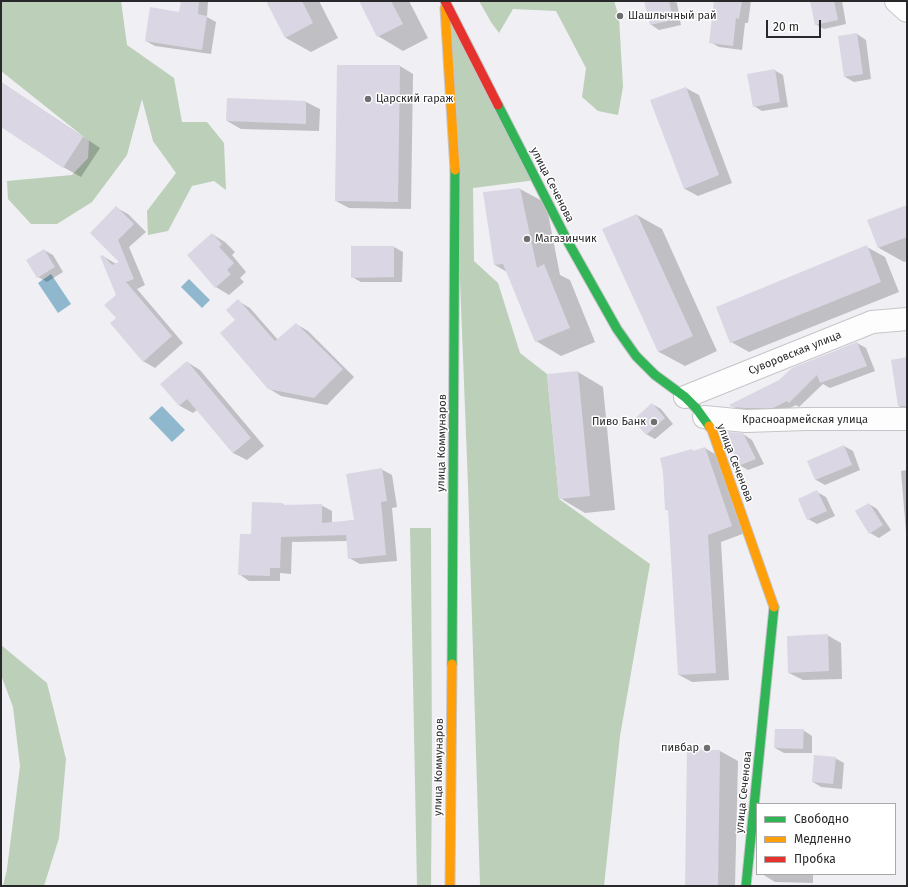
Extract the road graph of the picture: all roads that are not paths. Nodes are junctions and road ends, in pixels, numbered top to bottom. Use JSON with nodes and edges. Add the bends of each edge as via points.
{"nodes":[{"id":1,"x":445,"y":1,"type":"edge"},
{"id":2,"x":896,"y":1,"type":"edge"},
{"id":3,"x":907,"y":11,"type":"edge"},
{"id":4,"x":907,"y":319,"type":"edge"},
{"id":5,"x":685,"y":397,"type":"junction"},
{"id":6,"x":704,"y":417,"type":"junction"},
{"id":7,"x":907,"y":419,"type":"edge"},
{"id":8,"x":450,"y":886,"type":"edge"},
{"id":9,"x":746,"y":886,"type":"edge"}],
"edges":[{"from":1,"to":5,"type":"street","name":"улица Сеченова","via":[[616,329],[636,356],[655,375]]},
{"from":1,"to":8,"type":"street","name":"улица Коммунаров","via":[[456,178]]},
{"from":2,"to":3,"type":"street"},
{"from":4,"to":5,"type":"street","name":"Суворовская улица","via":[[872,322]]},
{"from":5,"to":6,"type":"street","name":"улица Сеченова"},
{"from":6,"to":7,"type":"street","name":"Красноармейская улица","via":[[746,421]]},
{"from":6,"to":9,"type":"street","name":"улица Сеченова","via":[[719,448],[775,609]]}]}
